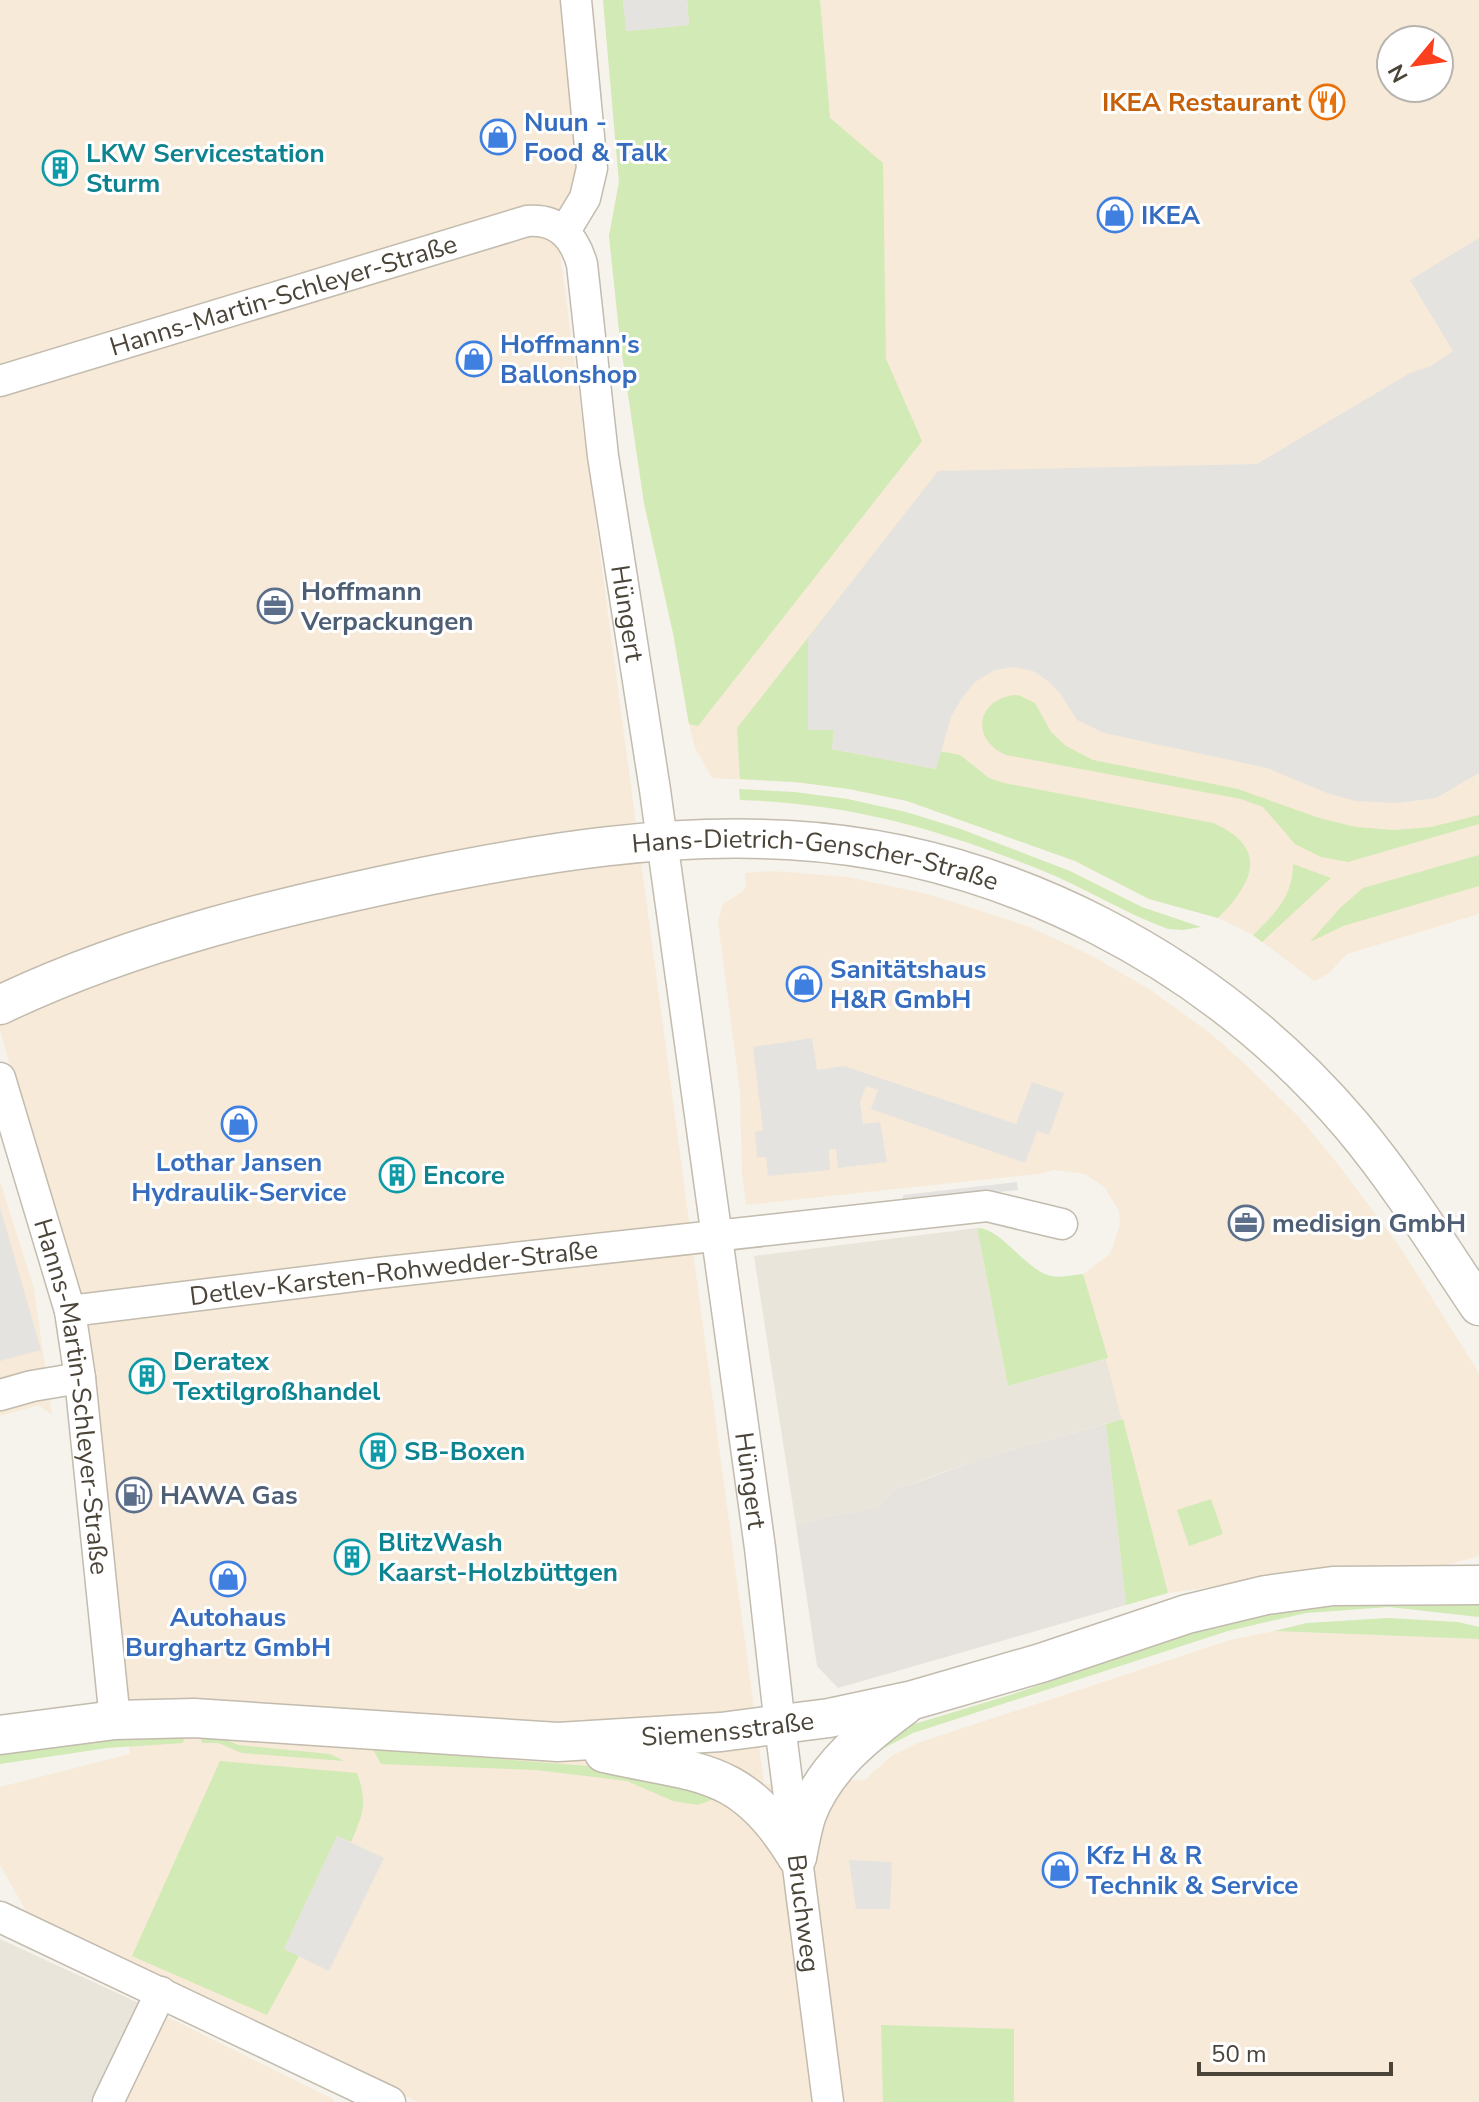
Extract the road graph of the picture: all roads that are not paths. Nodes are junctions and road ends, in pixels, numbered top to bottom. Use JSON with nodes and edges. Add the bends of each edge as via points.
{"nodes":[{"id":1,"x":576,"y":0,"type":"edge"},
{"id":2,"x":565,"y":231,"type":"junction"},
{"id":3,"x":0,"y":381,"type":"edge"},
{"id":4,"x":662,"y":841,"type":"junction"},
{"id":5,"x":0,"y":1005,"type":"edge"},
{"id":6,"x":0,"y":1078,"type":"edge"},
{"id":7,"x":1062,"y":1224,"type":"dead end"},
{"id":8,"x":716,"y":1237,"type":"junction"},
{"id":9,"x":1479,"y":1306,"type":"edge"},
{"id":10,"x":70,"y":1311,"type":"junction"},
{"id":11,"x":80,"y":1378,"type":"junction"},
{"id":12,"x":0,"y":1395,"type":"edge"},
{"id":13,"x":1479,"y":1574,"type":"edge"},
{"id":14,"x":1439,"y":1584,"type":"junction"},
{"id":15,"x":1479,"y":1585,"type":"edge"},
{"id":16,"x":913,"y":1700,"type":"junction"},
{"id":17,"x":115,"y":1720,"type":"junction"},
{"id":18,"x":780,"y":1726,"type":"junction"},
{"id":19,"x":0,"y":1735,"type":"edge"},
{"id":20,"x":558,"y":1742,"type":"junction"},
{"id":21,"x":797,"y":1857,"type":"junction"},
{"id":22,"x":0,"y":1917,"type":"edge"},
{"id":23,"x":161,"y":1992,"type":"junction"},
{"id":24,"x":108,"y":2102,"type":"edge"},
{"id":25,"x":390,"y":2102,"type":"edge"},
{"id":26,"x":828,"y":2102,"type":"edge"}],
"edges":[{"from":1,"to":2,"type":"street","via":[[592,168],[585,198]]},
{"from":2,"to":3,"type":"street","name":"Hanns-Martin-Schleyer-Straße","via":[[548,222],[527,221]]},
{"from":2,"to":4,"type":"street","name":"Hüngert","via":[[582,264],[603,456]]},
{"from":4,"to":5,"type":"street","name":"Hans-Dietrich-Genscher-Straße","via":[[502,861],[261,913],[52,980]]},
{"from":4,"to":8,"type":"street","name":"Hüngert"},
{"from":4,"to":9,"type":"street","name":"Hans-Dietrich-Genscher-Straße","via":[[789,840],[907,856],[1040,898],[1156,957],[1212,995],[1310,1080],[1400,1188]]},
{"from":6,"to":10,"type":"street","name":"Hanns-Martin-Schleyer-Straße"},
{"from":7,"to":8,"type":"street","via":[[987,1206]]},
{"from":8,"to":10,"type":"street","name":"Detlev-Karsten-Rohwedder-Straße"},
{"from":8,"to":18,"type":"street","name":"Hüngert"},
{"from":10,"to":11,"type":"street","name":"Hanns-Martin-Schleyer-Straße"},
{"from":11,"to":12,"type":"street"},
{"from":11,"to":17,"type":"street","name":"Hanns-Martin-Schleyer-Straße"},
{"from":13,"to":14,"type":"street","name":"Siemensstraße"},
{"from":14,"to":15,"type":"street","name":"Siemensstraße"},
{"from":14,"to":16,"type":"street","name":"Siemensstraße","via":[[1333,1586],[1266,1595],[1187,1614]]},
{"from":16,"to":18,"type":"street","name":"Siemensstraße"},
{"from":16,"to":21,"type":"street","via":[[870,1731],[823,1783],[807,1814]]},
{"from":17,"to":19,"type":"street","name":"Siemensstraße"},
{"from":17,"to":20,"type":"street","name":"Siemensstraße","via":[[227,1719]]},
{"from":18,"to":20,"type":"street","name":"Siemensstraße"},
{"from":18,"to":21,"type":"street","name":"Bruchweg"},
{"from":20,"to":21,"type":"street","via":[[702,1773],[735,1786],[778,1826]]},
{"from":21,"to":26,"type":"street","name":"Bruchweg"},
{"from":22,"to":23,"type":"street"},
{"from":23,"to":24,"type":"street"},
{"from":23,"to":25,"type":"street"}]}
